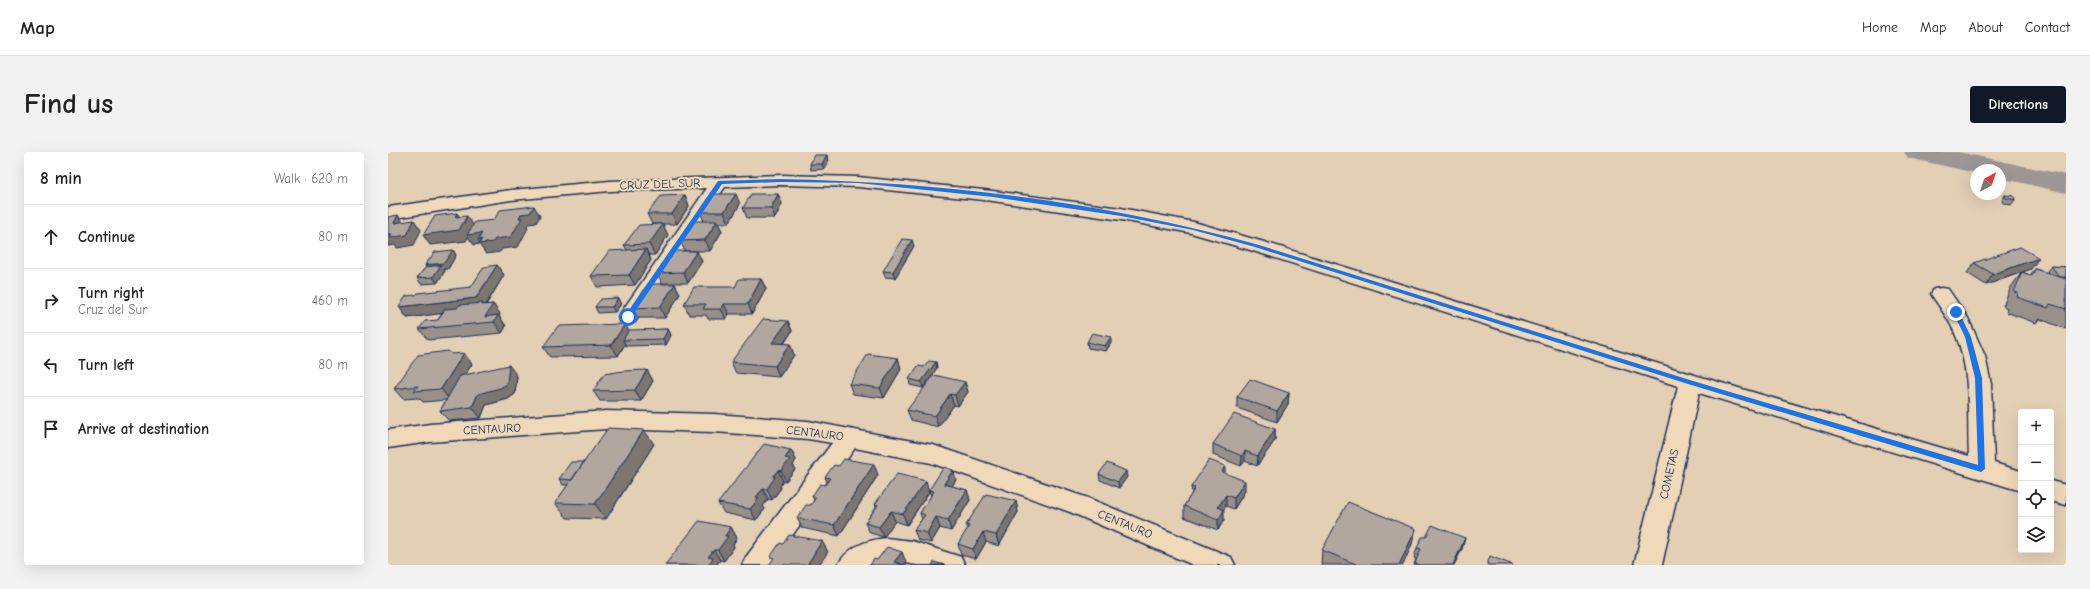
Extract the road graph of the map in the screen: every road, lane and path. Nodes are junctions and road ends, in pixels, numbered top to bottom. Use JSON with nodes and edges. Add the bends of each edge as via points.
{"nodes":[{"id":1,"x":720,"y":182,"type":"junction"},
{"id":2,"x":388,"y":213,"type":"edge"},
{"id":3,"x":1941,"y":294,"type":"dead end"},
{"id":4,"x":628,"y":317,"type":"dead end"},
{"id":5,"x":1690,"y":382,"type":"junction"},
{"id":6,"x":850,"y":437,"type":"junction"},
{"id":7,"x":388,"y":439,"type":"edge"},
{"id":8,"x":1981,"y":469,"type":"junction"},
{"id":9,"x":2018,"y":480,"type":"edge"},
{"id":10,"x":2054,"y":492,"type":"edge"},
{"id":11,"x":2066,"y":496,"type":"edge"},
{"id":12,"x":756,"y":565,"type":"edge"},
{"id":13,"x":852,"y":565,"type":"edge"},
{"id":14,"x":951,"y":565,"type":"edge"},
{"id":15,"x":1221,"y":565,"type":"edge"},
{"id":16,"x":1648,"y":565,"type":"edge"}],
"edges":[{"from":1,"to":2,"type":"street","name":"CRUZ DEL SUR","via":[[610,186],[511,195]]},
{"from":1,"to":4,"type":"street"},
{"from":1,"to":5,"type":"street","name":"CRUZ DEL SUR","via":[[858,182],[993,196],[1121,214],[1186,227],[1257,246]]},
{"from":3,"to":8,"type":"street","via":[[1956,312],[1974,357],[1980,398]]},
{"from":5,"to":8,"type":"street","name":"CRUZ DEL SUR"},
{"from":5,"to":16,"type":"street","name":"COMETAS"},
{"from":6,"to":7,"type":"street","name":"CENTAURO","via":[[808,430],[714,423],[606,420],[430,433]]},
{"from":6,"to":12,"type":"street"},
{"from":6,"to":15,"type":"street","name":"CENTAURO","via":[[933,454],[1000,476],[1079,505]]},
{"from":8,"to":9,"type":"street","name":"CRUZ DEL SUR"},
{"from":10,"to":11,"type":"street"},
{"from":13,"to":14,"type":"street","via":[[872,550],[895,548]]}]}
